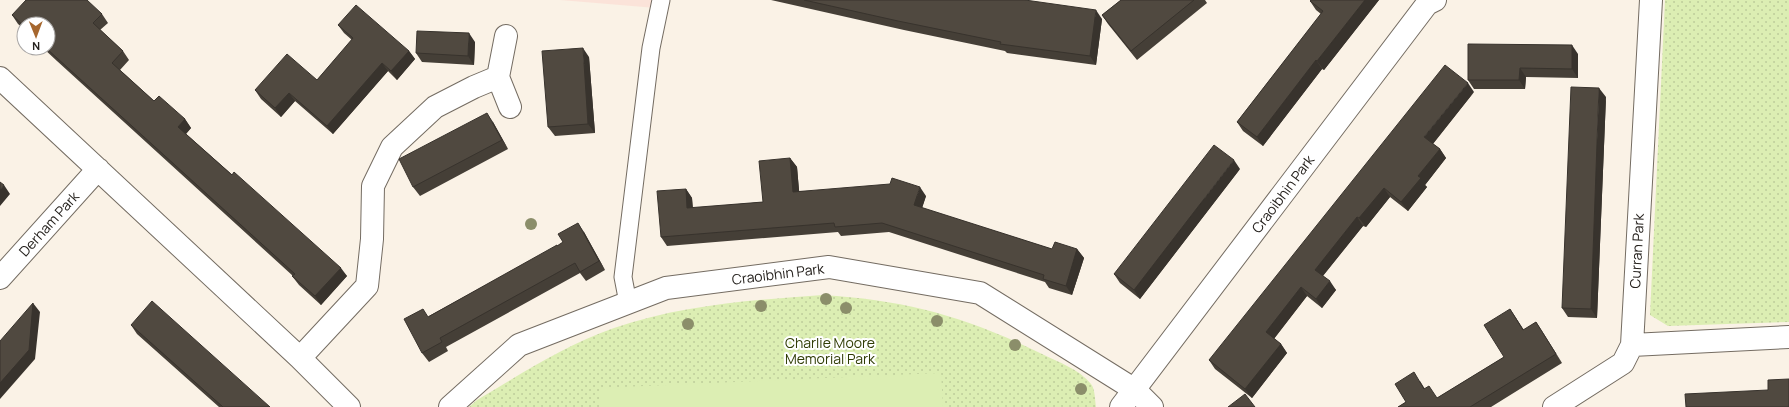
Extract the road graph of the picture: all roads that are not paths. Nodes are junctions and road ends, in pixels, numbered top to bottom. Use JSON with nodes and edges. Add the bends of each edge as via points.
{"nodes":[{"id":1,"x":661,"y":0,"type":"edge"},
{"id":2,"x":1435,"y":0,"type":"edge"},
{"id":3,"x":1651,"y":0,"type":"edge"},
{"id":4,"x":506,"y":36,"type":"dead end"},
{"id":5,"x":498,"y":77,"type":"junction"},
{"id":6,"x":0,"y":78,"type":"edge"},
{"id":7,"x":510,"y":107,"type":"dead end"},
{"id":8,"x":98,"y":170,"type":"junction"},
{"id":9,"x":0,"y":278,"type":"edge"},
{"id":10,"x":628,"y":303,"type":"junction"},
{"id":11,"x":1789,"y":337,"type":"edge"},
{"id":12,"x":1632,"y":345,"type":"junction"},
{"id":13,"x":300,"y":358,"type":"junction"},
{"id":14,"x":1134,"y":390,"type":"junction"},
{"id":15,"x":349,"y":407,"type":"edge"},
{"id":16,"x":450,"y":407,"type":"edge"},
{"id":17,"x":1122,"y":407,"type":"edge"},
{"id":18,"x":1152,"y":407,"type":"edge"},
{"id":19,"x":1554,"y":407,"type":"edge"}],
"edges":[{"from":1,"to":10,"type":"lane","via":[[651,48],[623,277]]},
{"from":2,"to":14,"type":"street","name":"Craoibhin Park","via":[[1426,4]]},
{"from":3,"to":12,"type":"street","name":"Curran Park"},
{"from":4,"to":5,"type":"street"},
{"from":5,"to":7,"type":"street"},
{"from":5,"to":13,"type":"street","via":[[435,107],[392,147],[373,186],[372,238],[366,286]]},
{"from":6,"to":8,"type":"street"},
{"from":8,"to":9,"type":"street","name":"Derham Park"},
{"from":8,"to":13,"type":"street"},
{"from":10,"to":14,"type":"street","name":"Craoibhin Park","via":[[666,288],[828,267],[980,293]]},
{"from":10,"to":16,"type":"street","name":"Craoibhin Park","via":[[520,345]]},
{"from":11,"to":12,"type":"street"},
{"from":12,"to":19,"type":"street","via":[[1623,363]]},
{"from":13,"to":15,"type":"street"},
{"from":14,"to":17,"type":"street","name":"Craoibhin Park"},
{"from":14,"to":18,"type":"street","name":"Craoibhin Park"}]}
